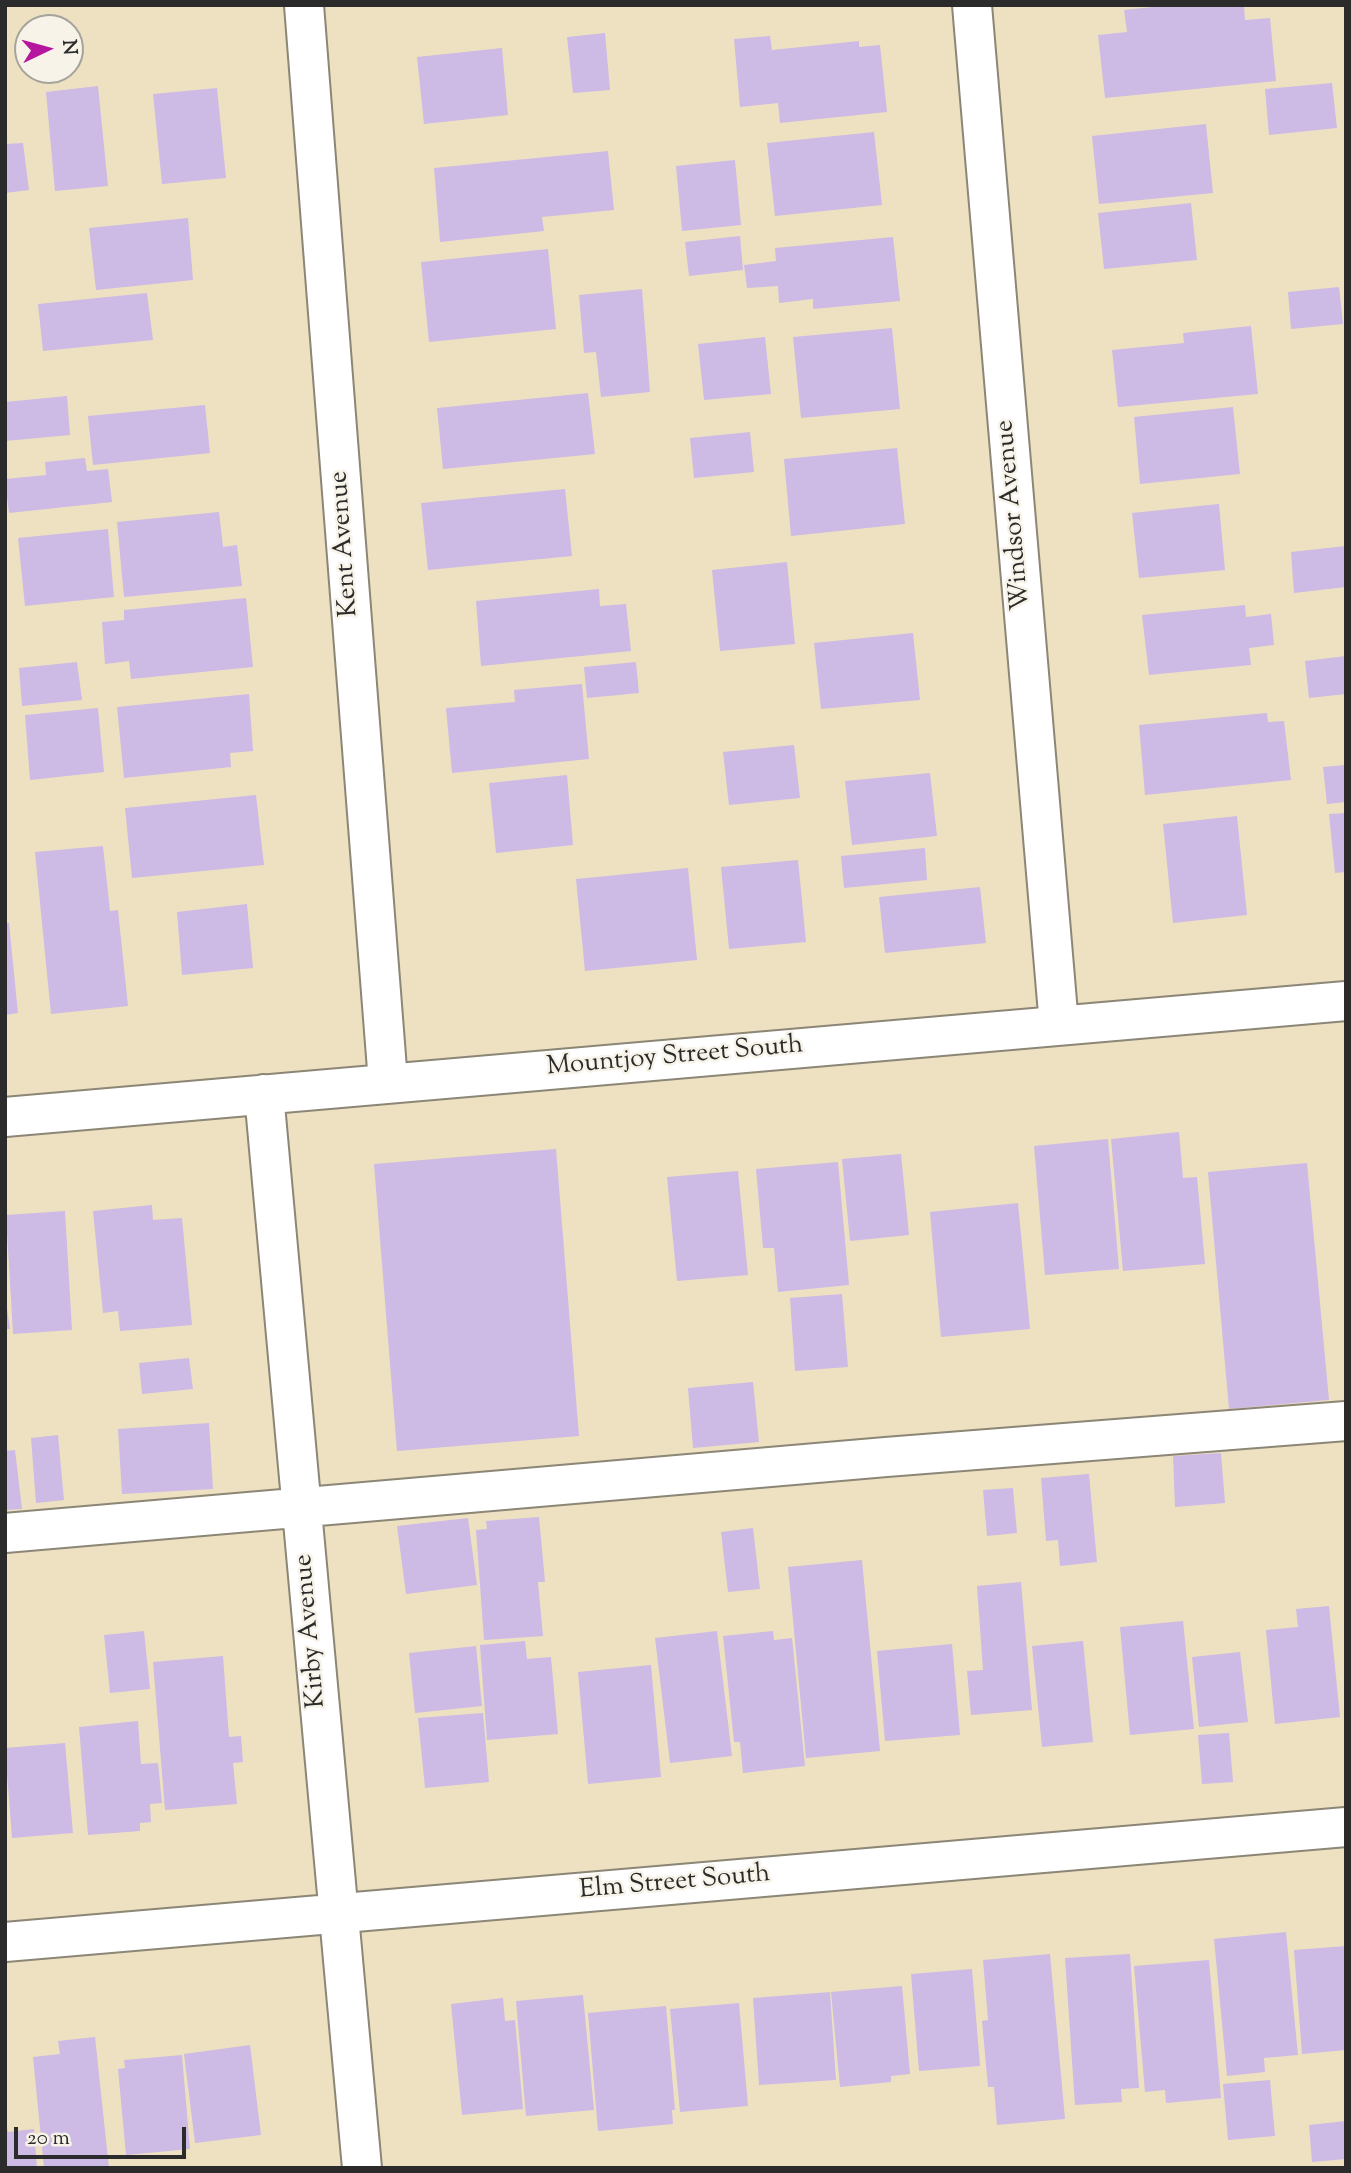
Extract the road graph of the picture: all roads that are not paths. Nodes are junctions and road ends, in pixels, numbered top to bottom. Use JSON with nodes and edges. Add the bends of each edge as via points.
{"nodes":[{"id":1,"x":304,"y":5,"type":"edge"},
{"id":2,"x":972,"y":5,"type":"edge"},
{"id":3,"x":1346,"y":1001,"type":"edge"},
{"id":4,"x":1059,"y":1025,"type":"junction"},
{"id":5,"x":388,"y":1082,"type":"junction"},
{"id":6,"x":264,"y":1094,"type":"junction"},
{"id":7,"x":5,"y":1117,"type":"edge"},
{"id":8,"x":1346,"y":1421,"type":"edge"},
{"id":9,"x":300,"y":1506,"type":"junction"},
{"id":10,"x":5,"y":1533,"type":"edge"},
{"id":11,"x":1346,"y":1827,"type":"edge"},
{"id":12,"x":339,"y":1913,"type":"junction"},
{"id":13,"x":5,"y":1942,"type":"edge"},
{"id":14,"x":362,"y":2168,"type":"edge"}],
"edges":[{"from":1,"to":5,"type":"street","name":"Kent Avenue"},
{"from":2,"to":4,"type":"street","name":"Windsor Avenue"},
{"from":3,"to":4,"type":"street","name":"Mountjoy Street South"},
{"from":4,"to":5,"type":"street","name":"Mountjoy Street South"},
{"from":5,"to":6,"type":"street","name":"Mountjoy Street South"},
{"from":6,"to":7,"type":"street","name":"Mountjoy Street South"},
{"from":6,"to":9,"type":"street","name":"Kirby Avenue"},
{"from":8,"to":9,"type":"street"},
{"from":9,"to":10,"type":"street"},
{"from":9,"to":12,"type":"street","name":"Kirby Avenue"},
{"from":11,"to":12,"type":"street","name":"Elm Street South"},
{"from":12,"to":13,"type":"street","name":"Elm Street South"},
{"from":12,"to":14,"type":"street","name":"Kirby Avenue"}]}
